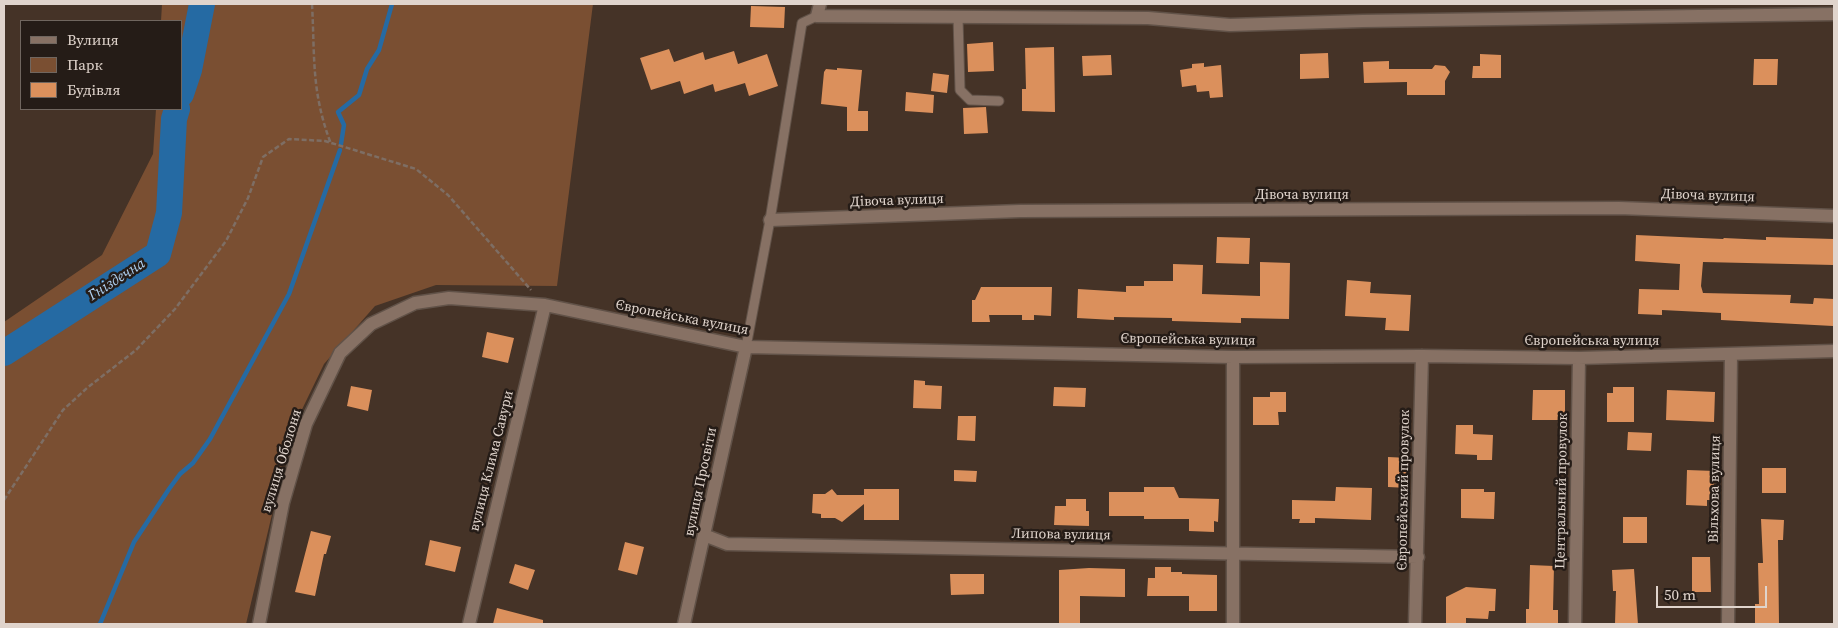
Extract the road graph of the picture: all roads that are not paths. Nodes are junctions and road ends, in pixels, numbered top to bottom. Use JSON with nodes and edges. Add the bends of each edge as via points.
{"nodes":[{"id":1,"x":818,"y":10,"type":"edge"},
{"id":2,"x":1834,"y":14,"type":"edge"},
{"id":3,"x":958,"y":17,"type":"junction"},
{"id":4,"x":998,"y":101,"type":"dead end"},
{"id":5,"x":1834,"y":216,"type":"edge"},
{"id":6,"x":770,"y":220,"type":"junction"},
{"id":7,"x":545,"y":306,"type":"junction"},
{"id":8,"x":746,"y":347,"type":"junction"},
{"id":9,"x":1834,"y":351,"type":"edge"},
{"id":10,"x":1731,"y":354,"type":"junction"},
{"id":11,"x":1422,"y":356,"type":"junction"},
{"id":12,"x":1233,"y":357,"type":"junction"},
{"id":13,"x":1579,"y":358,"type":"junction"},
{"id":14,"x":704,"y":535,"type":"junction"},
{"id":15,"x":1233,"y":553,"type":"junction"},
{"id":16,"x":1418,"y":557,"type":"junction"},
{"id":17,"x":259,"y":624,"type":"edge"},
{"id":18,"x":469,"y":624,"type":"edge"},
{"id":19,"x":684,"y":624,"type":"edge"},
{"id":20,"x":1233,"y":624,"type":"edge"},
{"id":21,"x":1416,"y":624,"type":"edge"},
{"id":22,"x":1576,"y":624,"type":"edge"},
{"id":23,"x":1728,"y":624,"type":"edge"}],
"edges":[{"from":1,"to":3,"type":"street"},
{"from":1,"to":6,"type":"lane","via":[[802,23]]},
{"from":2,"to":3,"type":"street","via":[[1363,20],[1230,25],[1148,18]]},
{"from":3,"to":4,"type":"lane","via":[[960,90],[970,100]]},
{"from":5,"to":6,"type":"street","name":"Дівоча вулиця","via":[[1619,208],[1088,210]]},
{"from":6,"to":8,"type":"lane"},
{"from":7,"to":8,"type":"street","name":"Європейська вулиця"},
{"from":7,"to":17,"type":"street","name":"вулиця Оболоня","via":[[449,298],[415,302],[371,324],[340,353],[306,424],[285,494]]},
{"from":7,"to":18,"type":"street","name":"вулиця Клима Савури"},
{"from":8,"to":12,"type":"street","name":"Європейська вулиця"},
{"from":8,"to":14,"type":"street","name":"вулиця Просвіти"},
{"from":9,"to":10,"type":"street","name":"Європейська вулиця"},
{"from":10,"to":13,"type":"street","name":"Європейська вулиця"},
{"from":10,"to":23,"type":"street","name":"Вільхова вулиця"},
{"from":11,"to":12,"type":"street","name":"Європейська вулиця"},
{"from":11,"to":13,"type":"street","name":"Європейська вулиця"},
{"from":11,"to":16,"type":"street","name":"Європейський провулок"},
{"from":12,"to":15,"type":"street"},
{"from":13,"to":22,"type":"street","name":"Центральний провулок"},
{"from":14,"to":15,"type":"street","name":"Липова вулиця","via":[[727,544]]},
{"from":14,"to":19,"type":"street","name":"вулиця Просвіти"},
{"from":15,"to":16,"type":"street","name":"Липова вулиця"},
{"from":15,"to":20,"type":"street"},
{"from":16,"to":21,"type":"street","name":"Європейський провулок"}]}
